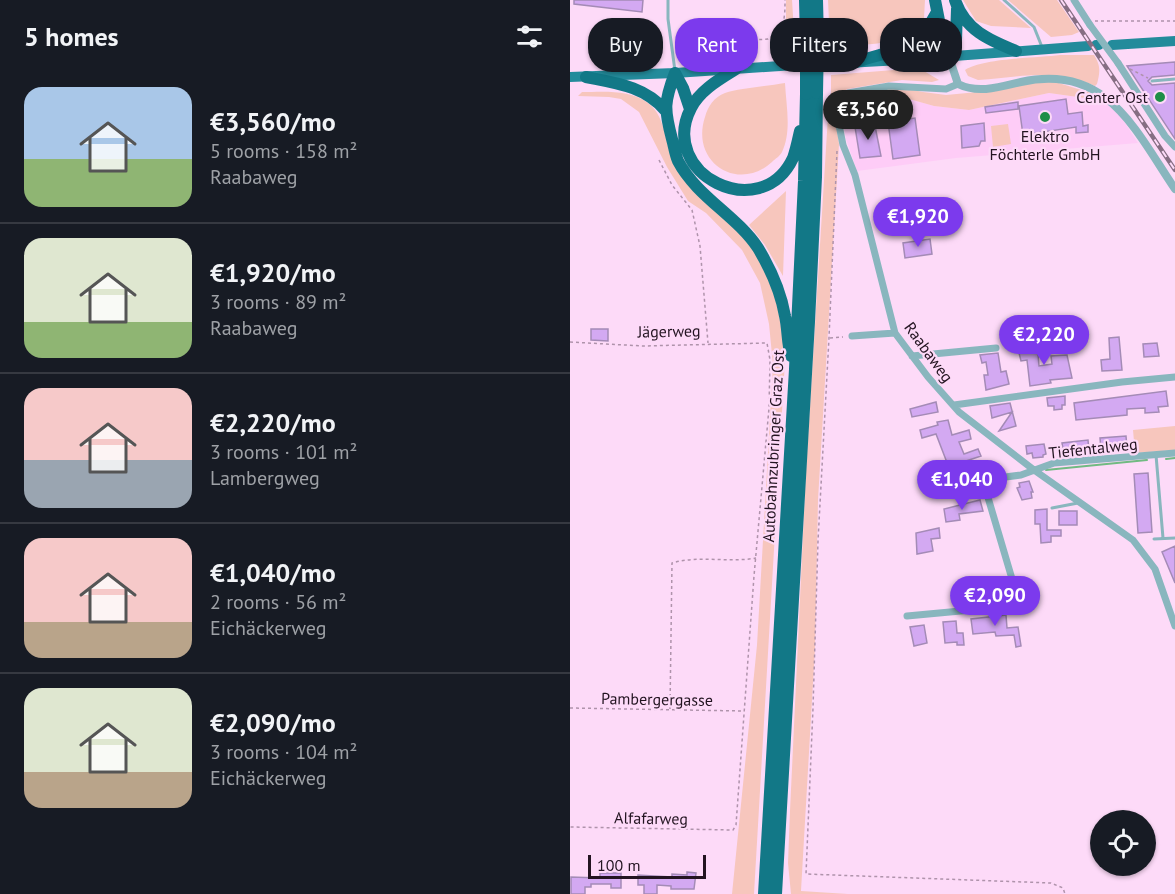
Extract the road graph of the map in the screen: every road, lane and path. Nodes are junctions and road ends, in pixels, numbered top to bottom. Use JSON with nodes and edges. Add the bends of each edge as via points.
{"nodes":[{"id":1,"x":668,"y":0,"type":"edge"},
{"id":2,"x":785,"y":0,"type":"edge"},
{"id":3,"x":805,"y":0,"type":"edge"},
{"id":4,"x":816,"y":0,"type":"edge"},
{"id":5,"x":823,"y":0,"type":"edge"},
{"id":6,"x":1004,"y":0,"type":"edge"},
{"id":7,"x":1074,"y":0,"type":"edge"},
{"id":8,"x":956,"y":3,"type":"edge"},
{"id":9,"x":936,"y":6,"type":"edge"},
{"id":10,"x":808,"y":18,"type":"edge"},
{"id":11,"x":817,"y":18,"type":"edge"},
{"id":12,"x":819,"y":18,"type":"edge"},
{"id":13,"x":1175,"y":21,"type":"edge"},
{"id":14,"x":1089,"y":23,"type":"junction"},
{"id":15,"x":758,"y":40,"type":"edge"},
{"id":16,"x":1175,"y":42,"type":"edge"},
{"id":17,"x":1112,"y":45,"type":"dead end"},
{"id":18,"x":1094,"y":46,"type":"dead end"},
{"id":19,"x":1043,"y":49,"type":"junction"},
{"id":20,"x":1016,"y":51,"type":"junction"},
{"id":21,"x":962,"y":56,"type":"edge"},
{"id":22,"x":868,"y":58,"type":"edge"},
{"id":23,"x":1131,"y":69,"type":"dead end"},
{"id":24,"x":690,"y":72,"type":"edge"},
{"id":25,"x":732,"y":72,"type":"edge"},
{"id":26,"x":812,"y":72,"type":"edge"},
{"id":27,"x":954,"y":72,"type":"edge"},
{"id":28,"x":675,"y":73,"type":"junction"},
{"id":29,"x":570,"y":77,"type":"edge"},
{"id":30,"x":586,"y":77,"type":"junction"},
{"id":31,"x":1175,"y":79,"type":"edge"},
{"id":32,"x":1152,"y":81,"type":"joint"},
{"id":33,"x":958,"y":84,"type":"junction"},
{"id":34,"x":812,"y":94,"type":"junction"},
{"id":35,"x":690,"y":109,"type":"junction"},
{"id":36,"x":665,"y":110,"type":"junction"},
{"id":37,"x":805,"y":113,"type":"junction"},
{"id":38,"x":843,"y":141,"type":"junction"},
{"id":39,"x":1175,"y":147,"type":"edge"},
{"id":40,"x":658,"y":160,"type":"dead end"},
{"id":41,"x":1175,"y":189,"type":"edge"},
{"id":42,"x":895,"y":333,"type":"junction"},
{"id":43,"x":852,"y":336,"type":"joint"},
{"id":44,"x":829,"y":338,"type":"junction"},
{"id":45,"x":570,"y":342,"type":"edge"},
{"id":46,"x":708,"y":344,"type":"junction"},
{"id":47,"x":996,"y":348,"type":"dead end"},
{"id":48,"x":912,"y":356,"type":"junction"},
{"id":49,"x":795,"y":369,"type":"junction"},
{"id":50,"x":1175,"y":377,"type":"edge"},
{"id":51,"x":954,"y":405,"type":"junction"},
{"id":52,"x":1175,"y":453,"type":"edge"},
{"id":53,"x":1156,"y":455,"type":"junction"},
{"id":54,"x":1034,"y":470,"type":"junction"},
{"id":55,"x":1080,"y":502,"type":"junction"},
{"id":56,"x":1052,"y":508,"type":"dead end"},
{"id":57,"x":1163,"y":538,"type":"junction"},
{"id":58,"x":1175,"y":538,"type":"edge"},
{"id":59,"x":1154,"y":539,"type":"dead end"},
{"id":60,"x":757,"y":558,"type":"junction"},
{"id":61,"x":907,"y":616,"type":"dead end"},
{"id":62,"x":1175,"y":626,"type":"edge"},
{"id":63,"x":570,"y":708,"type":"edge"},
{"id":64,"x":670,"y":710,"type":"junction"},
{"id":65,"x":744,"y":711,"type":"junction"},
{"id":66,"x":570,"y":827,"type":"edge"},
{"id":67,"x":777,"y":874,"type":"junction"},
{"id":68,"x":764,"y":894,"type":"edge"},
{"id":69,"x":776,"y":894,"type":"edge"},
{"id":70,"x":783,"y":894,"type":"edge"},
{"id":71,"x":1065,"y":894,"type":"edge"}],
"edges":[{"from":1,"to":28,"type":"lane"},
{"from":2,"to":15,"type":"path","via":[[785,18],[779,32]]},
{"from":3,"to":10,"type":"highway","name":"Autobahnzubringer Graz Ost"},
{"from":4,"to":11,"type":"highway","name":"Autobahnzubringer Graz Ost"},
{"from":5,"to":12,"type":"highway"},
{"from":6,"to":19,"type":"lane","via":[[1034,27]]},
{"from":7,"to":14,"type":"street"},
{"from":8,"to":20,"type":"highway","via":[[975,31]]},
{"from":9,"to":22,"type":"highway","via":[[925,32],[909,45]]},
{"from":13,"to":14,"type":"path"},
{"from":14,"to":39,"type":"street","bridge":true},
{"from":16,"to":17,"type":"main road"},
{"from":18,"to":19,"type":"main road"},
{"from":19,"to":20,"type":"main road"},
{"from":20,"to":21,"type":"main road"},
{"from":23,"to":32,"type":"path"},
{"from":24,"to":28,"type":"main road"},
{"from":25,"to":35,"type":"highway","via":[[704,91]]},
{"from":26,"to":34,"type":"highway","name":"Autobahnzubringer Graz Ost","bridge":true},
{"from":27,"to":33,"type":"street"},
{"from":28,"to":30,"type":"main road"},
{"from":28,"to":35,"type":"highway"},
{"from":28,"to":36,"type":"highway"},
{"from":29,"to":30,"type":"main road"},
{"from":30,"to":36,"type":"highway","via":[[633,87]]},
{"from":31,"to":32,"type":"lane"},
{"from":33,"to":38,"type":"street","name":"Raabaweg","via":[[946,89],[889,86],[848,93],[840,102],[838,120]]},
{"from":33,"to":41,"type":"street","via":[[986,90],[1045,78],[1082,84],[1120,109]]},
{"from":34,"to":37,"type":"highway","name":"Autobahnzubringer Graz Ost"},
{"from":34,"to":67,"type":"highway","name":"Autobahnzubringer Graz Ost","via":[[809,311]]},
{"from":35,"to":37,"type":"highway","via":[[686,149],[691,159],[711,181],[740,190],[757,189],[784,172],[793,158]]},
{"from":36,"to":49,"type":"highway","via":[[677,160],[689,178],[742,228],[769,269],[780,295]]},
{"from":37,"to":49,"type":"highway","name":"Autobahnzubringer Graz Ost"},
{"from":38,"to":42,"type":"street","name":"Raabaweg"},
{"from":38,"to":44,"type":"path","via":[[837,148]]},
{"from":40,"to":46,"type":"path","via":[[692,210],[700,246]]},
{"from":42,"to":43,"type":"street"},
{"from":42,"to":48,"type":"street","name":"Raabaweg"},
{"from":43,"to":44,"type":"path"},
{"from":44,"to":71,"type":"path","via":[[806,874],[1051,883],[1063,888]]},
{"from":45,"to":46,"type":"path","name":"Jägerweg"},
{"from":46,"to":60,"type":"path","name":"Jägerweg","via":[[767,343],[770,408]]},
{"from":47,"to":48,"type":"street"},
{"from":48,"to":51,"type":"street","name":"Raabaweg"},
{"from":49,"to":68,"type":"highway","name":"Autobahnzubringer Graz Ost"},
{"from":50,"to":51,"type":"street"},
{"from":51,"to":54,"type":"street","name":"Raabaweg"},
{"from":52,"to":53,"type":"street","name":"Tiefentalweg"},
{"from":53,"to":54,"type":"street","name":"Tiefentalweg","via":[[1054,463]]},
{"from":53,"to":57,"type":"lane","name":"Tiefentalweg"},
{"from":54,"to":55,"type":"street","name":"Raabaweg"},
{"from":54,"to":61,"type":"street","name":"Tiefentalweg","via":[[990,479],[984,484],[1018,599],[1014,606]]},
{"from":55,"to":56,"type":"lane"},
{"from":55,"to":62,"type":"street","name":"Raabaweg","via":[[1133,540],[1155,569]]},
{"from":57,"to":58,"type":"lane"},
{"from":57,"to":59,"type":"lane"},
{"from":60,"to":64,"type":"path","via":[[672,563]]},
{"from":60,"to":65,"type":"path"},
{"from":63,"to":64,"type":"path","name":"Pambergergasse"},
{"from":64,"to":65,"type":"path","name":"Pambergergasse"},
{"from":65,"to":66,"type":"path","name":"Alfafarweg","via":[[733,830]]},
{"from":67,"to":69,"type":"highway","name":"Autobahnzubringer Graz Ost"},
{"from":67,"to":70,"type":"highway"}]}
